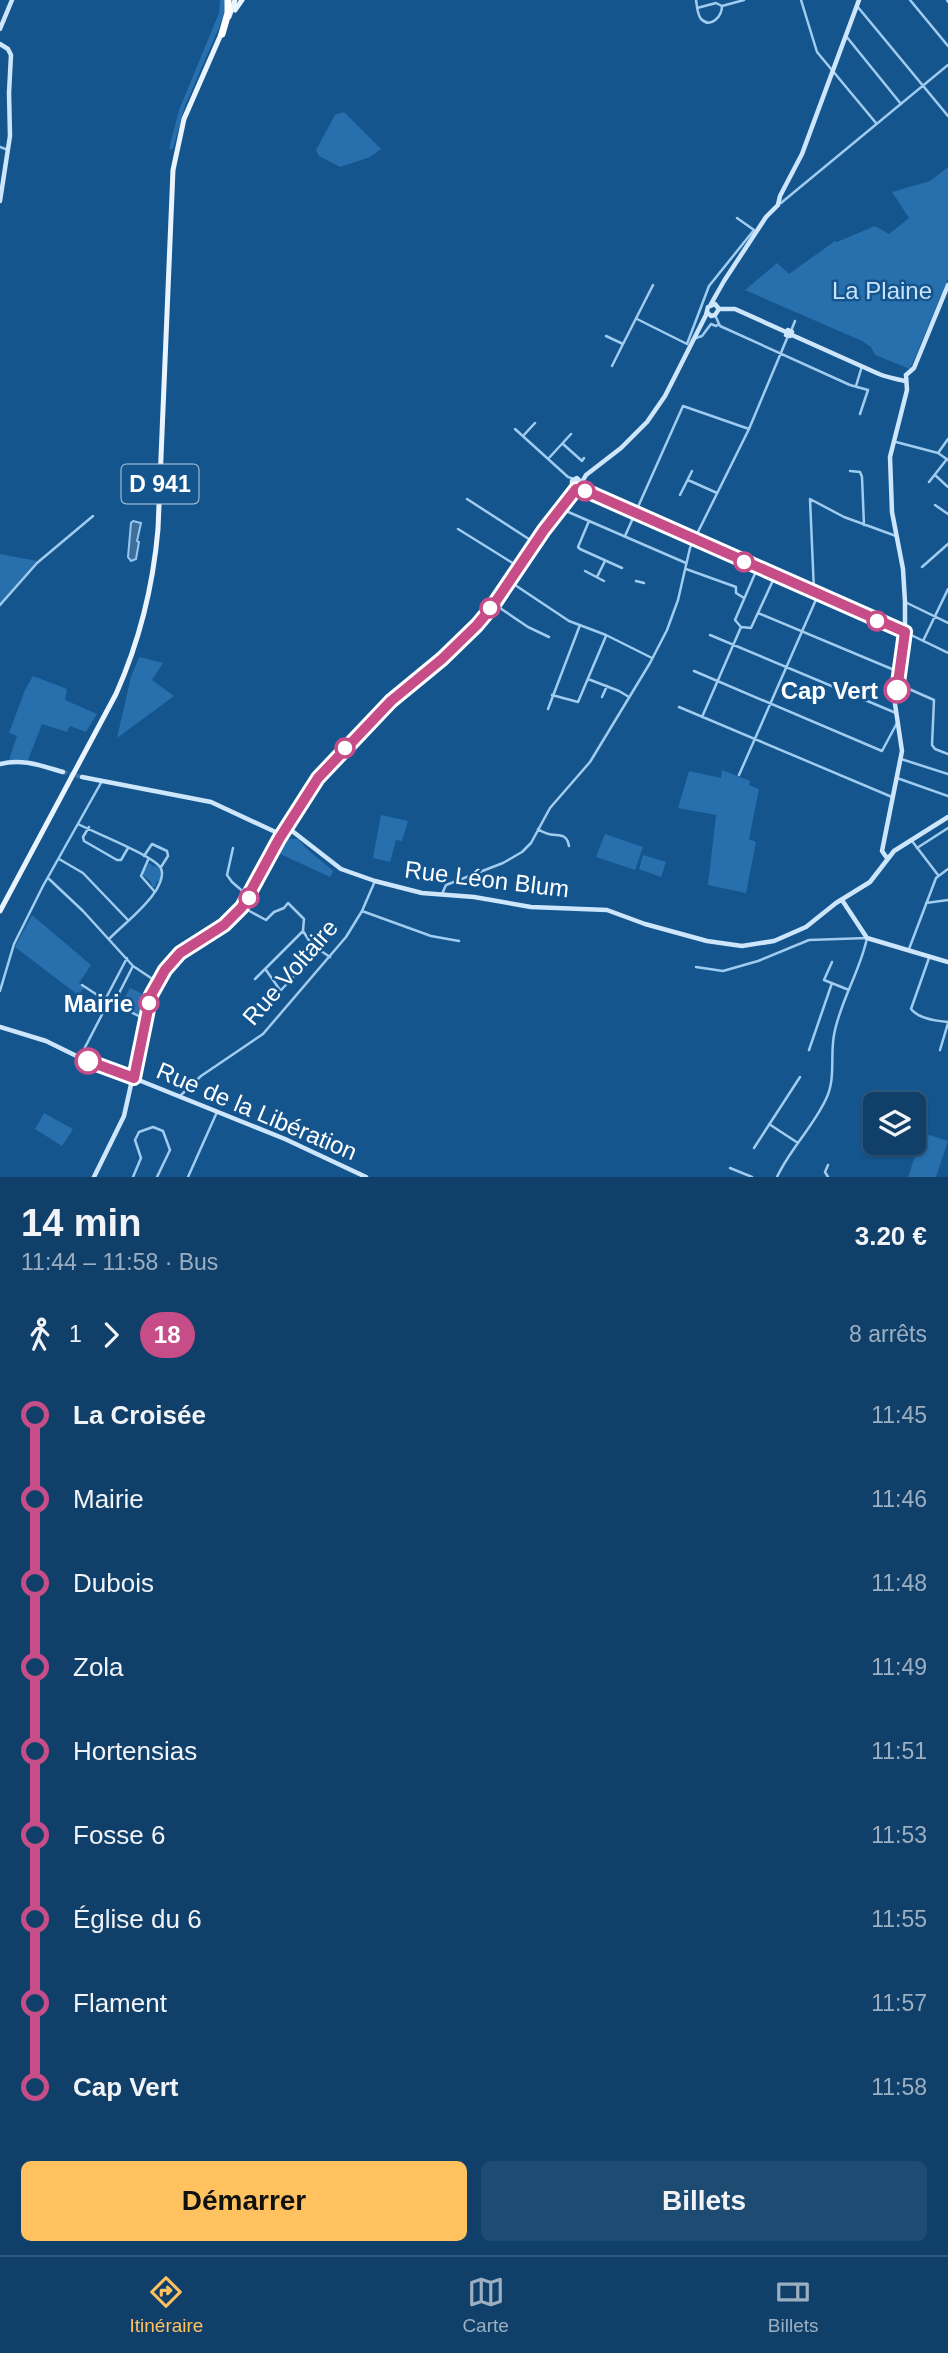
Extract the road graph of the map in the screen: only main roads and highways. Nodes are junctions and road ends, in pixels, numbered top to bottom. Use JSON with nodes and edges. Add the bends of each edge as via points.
{"nodes":[{"id":1,"x":228,"y":0,"type":"edge"},
{"id":2,"x":235,"y":0,"type":"edge"},
{"id":3,"x":242,"y":0,"type":"edge"},
{"id":4,"x":222,"y":34,"type":"junction"},
{"id":5,"x":0,"y":912,"type":"edge"}],
"edges":[{"from":1,"to":4,"type":"highway"},
{"from":2,"to":4,"type":"main road","number":"D 941"},
{"from":3,"to":4,"type":"main road","number":"D 941"},
{"from":4,"to":5,"type":"main road","number":"D 941","via":[[184,119],[173,170],[158,529],[149,597],[116,694]]}]}
